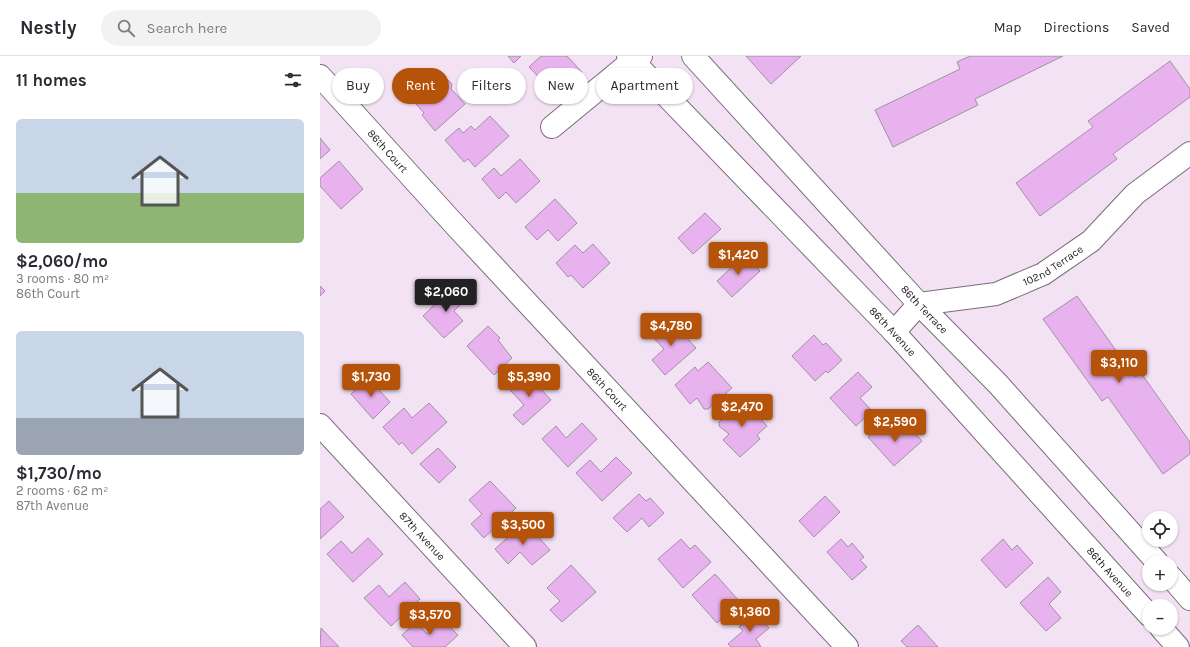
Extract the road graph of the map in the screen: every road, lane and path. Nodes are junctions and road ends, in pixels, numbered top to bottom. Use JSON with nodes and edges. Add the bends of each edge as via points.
{"nodes":[{"id":1,"x":693,"y":56,"type":"edge"},
{"id":2,"x":634,"y":58,"type":"edge"},
{"id":3,"x":320,"y":76,"type":"edge"},
{"id":4,"x":552,"y":127,"type":"dead end"},
{"id":5,"x":1190,"y":153,"type":"edge"},
{"id":6,"x":919,"y":304,"type":"junction"},
{"id":7,"x":894,"y":332,"type":"junction"},
{"id":8,"x":320,"y":425,"type":"edge"},
{"id":9,"x":1151,"y":555,"type":"edge"},
{"id":10,"x":1178,"y":585,"type":"edge"},
{"id":11,"x":1190,"y":598,"type":"edge"},
{"id":12,"x":1142,"y":607,"type":"edge"},
{"id":13,"x":1167,"y":635,"type":"edge"},
{"id":14,"x":525,"y":647,"type":"edge"},
{"id":15,"x":847,"y":647,"type":"edge"},
{"id":16,"x":1178,"y":647,"type":"edge"}],
"edges":[{"from":1,"to":6,"type":"street","name":"86th Terrace"},
{"from":2,"to":4,"type":"street"},
{"from":2,"to":7,"type":"street","name":"86th Avenue"},
{"from":3,"to":15,"type":"street","name":"86th Court"},
{"from":5,"to":6,"type":"street","name":"102nd Terrace","via":[[1136,194],[1091,241],[1043,274],[996,294]]},
{"from":6,"to":7,"type":"street"},
{"from":6,"to":9,"type":"street","name":"86th Terrace","via":[[998,384]]},
{"from":7,"to":12,"type":"street","name":"86th Avenue"},
{"from":8,"to":14,"type":"street","name":"87th Avenue"},
{"from":10,"to":11,"type":"street"},
{"from":13,"to":16,"type":"street"}]}
